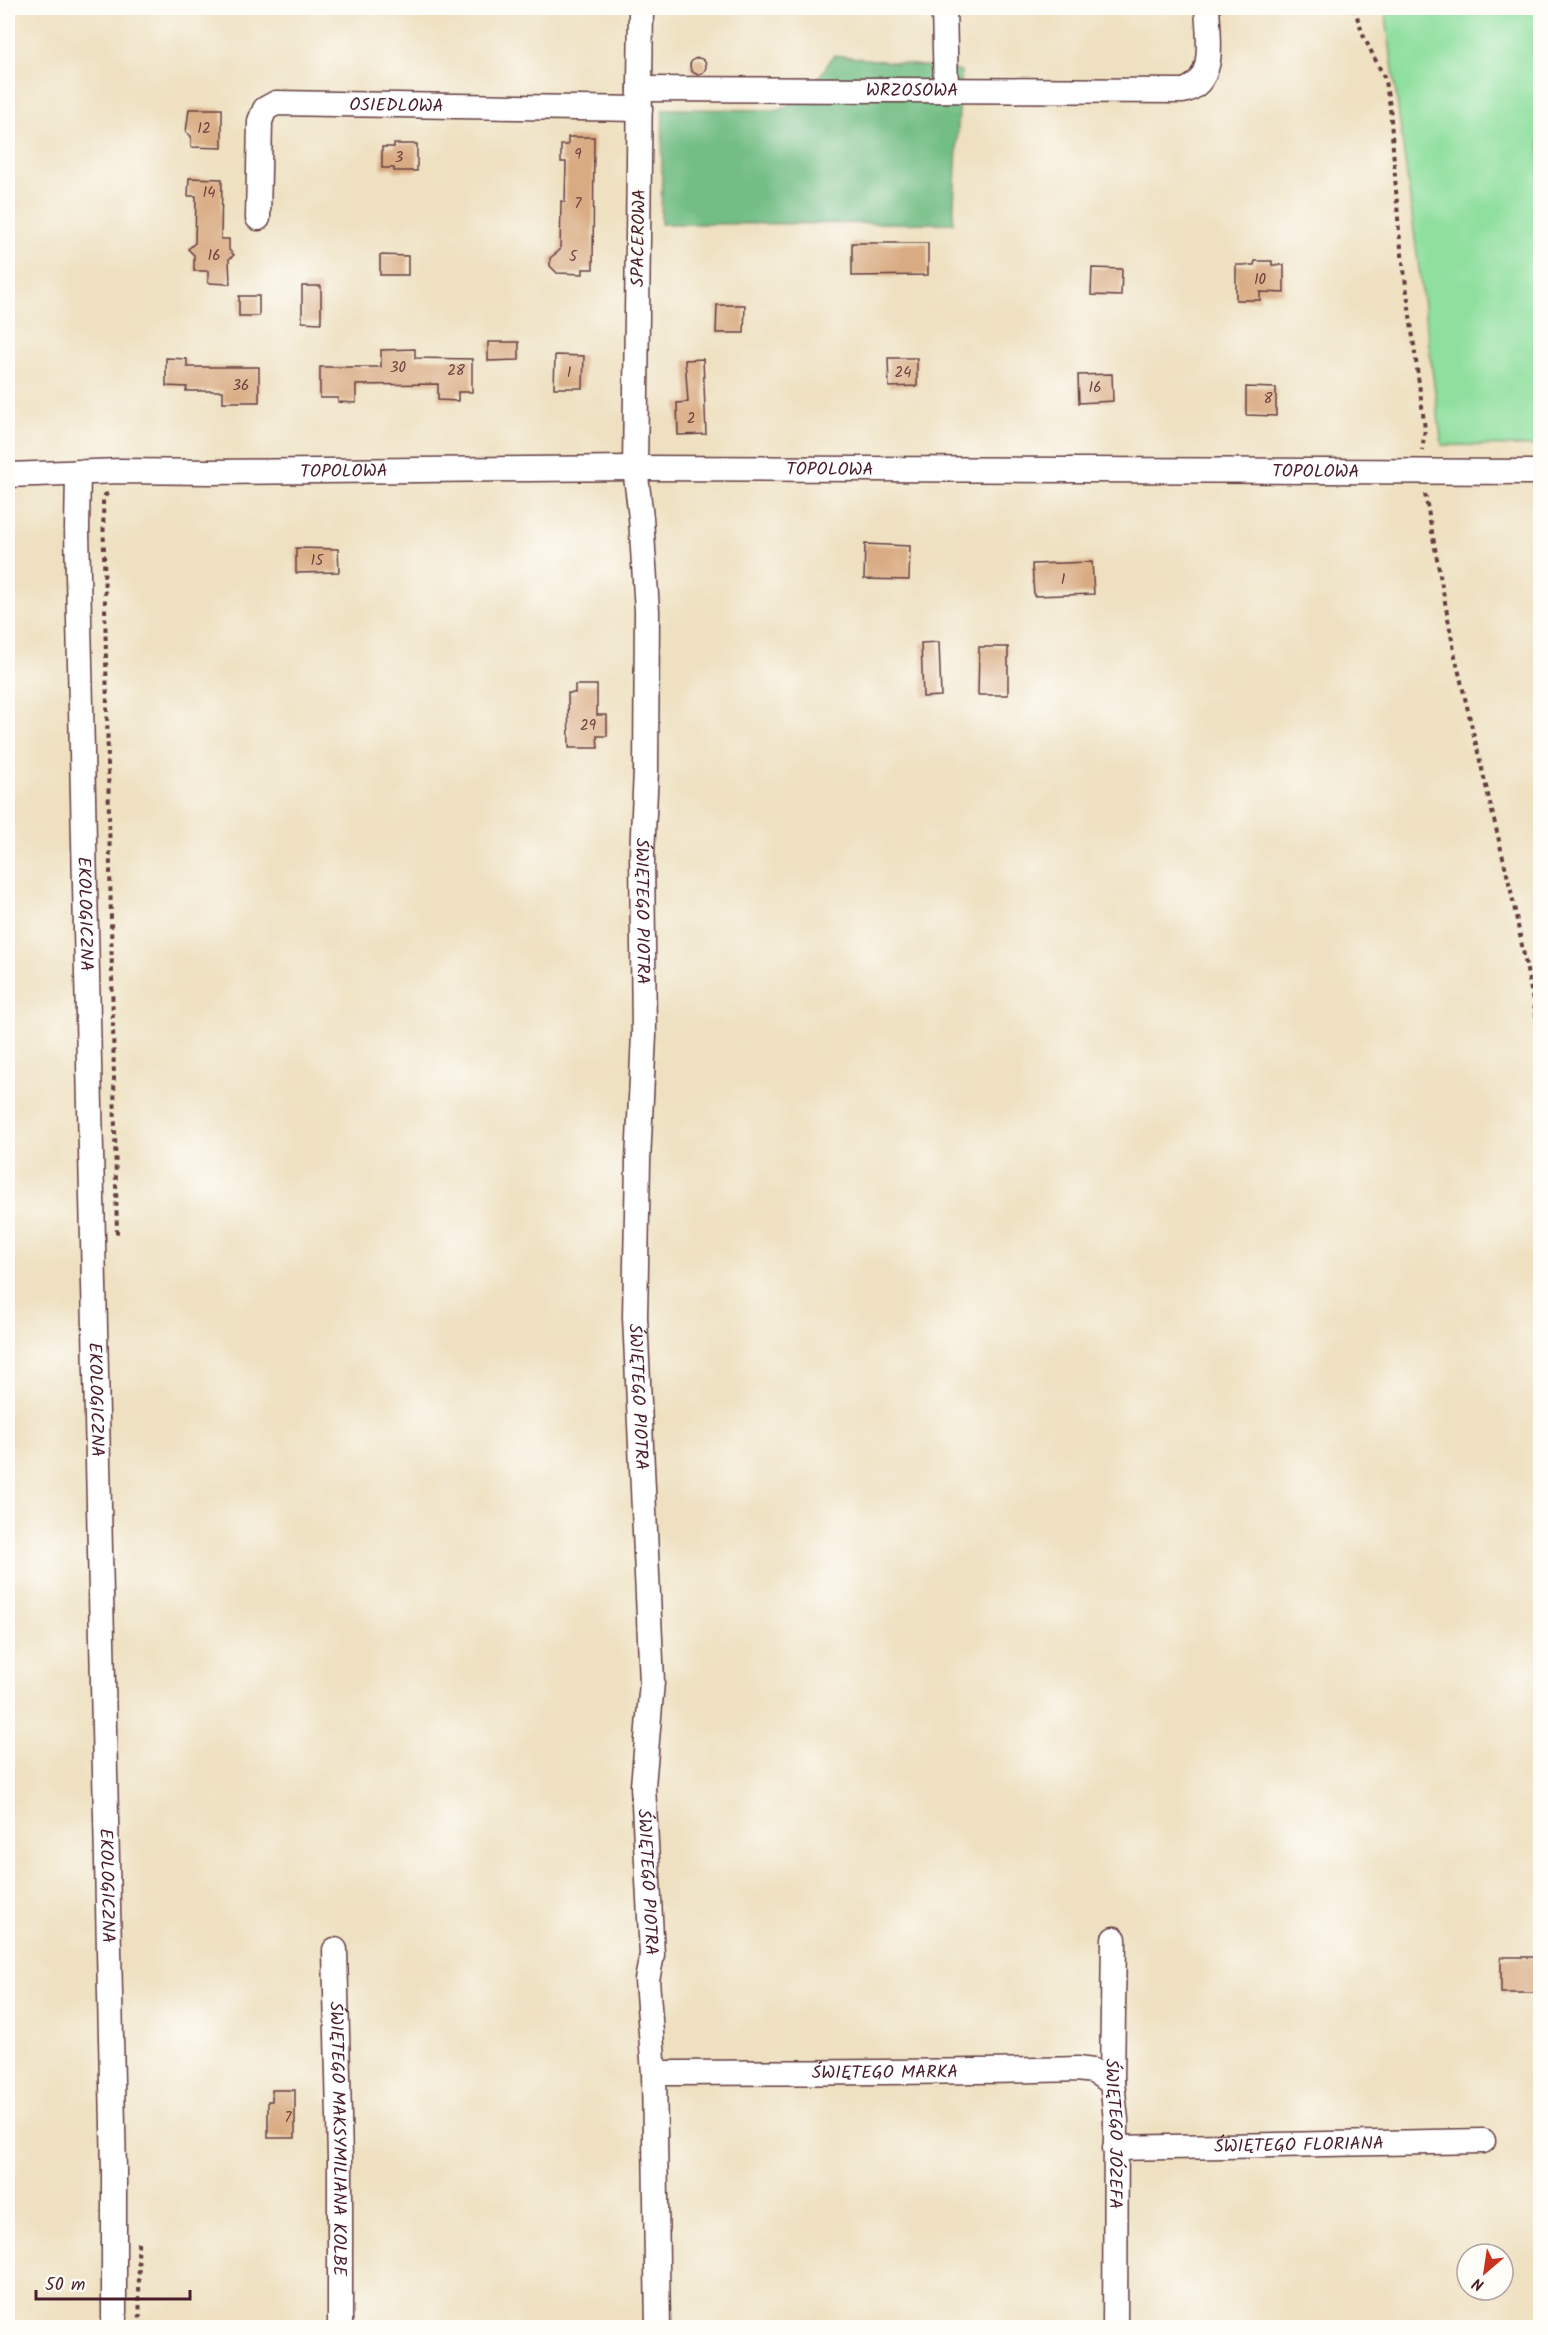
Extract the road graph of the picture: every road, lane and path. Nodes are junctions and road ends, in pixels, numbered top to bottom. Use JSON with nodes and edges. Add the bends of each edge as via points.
{"nodes":[{"id":1,"x":641,"y":8,"type":"edge"},
{"id":2,"x":944,"y":8,"type":"edge"},
{"id":3,"x":1208,"y":8,"type":"edge"},
{"id":4,"x":1354,"y":8,"type":"edge"},
{"id":5,"x":946,"y":90,"type":"junction"},
{"id":6,"x":640,"y":99,"type":"junction"},
{"id":7,"x":258,"y":218,"type":"dead end"},
{"id":8,"x":1427,"y":462,"type":"junction"},
{"id":9,"x":635,"y":468,"type":"junction"},
{"id":10,"x":78,"y":472,"type":"junction"},
{"id":11,"x":1540,"y":472,"type":"edge"},
{"id":12,"x":8,"y":475,"type":"edge"},
{"id":13,"x":1540,"y":1035,"type":"edge"},
{"id":14,"x":1114,"y":1939,"type":"dead end"},
{"id":15,"x":335,"y":1950,"type":"dead end"},
{"id":16,"x":654,"y":2073,"type":"junction"},
{"id":17,"x":1112,"y":2082,"type":"junction"},
{"id":18,"x":1483,"y":2141,"type":"dead end"},
{"id":19,"x":1115,"y":2148,"type":"junction"},
{"id":20,"x":114,"y":2328,"type":"edge"},
{"id":21,"x":340,"y":2328,"type":"edge"},
{"id":22,"x":658,"y":2328,"type":"edge"},
{"id":23,"x":1115,"y":2328,"type":"edge"}],
"edges":[{"from":1,"to":6,"type":"street","name":"SPACEROWA"},
{"from":2,"to":5,"type":"street"},
{"from":3,"to":5,"type":"street","name":"WRZOSOWA","via":[[1208,61],[1191,89]]},
{"from":4,"to":8,"type":"path","via":[[1384,77],[1390,106],[1399,232],[1425,429],[1422,453]]},
{"from":5,"to":6,"type":"street","name":"WRZOSOWA"},
{"from":6,"to":7,"type":"street","name":"OSIEDLOWA","via":[[276,103],[265,109],[260,121]]},
{"from":6,"to":9,"type":"street","name":"SPACEROWA"},
{"from":8,"to":9,"type":"street","name":"TOPOLOWA"},
{"from":8,"to":11,"type":"street","name":"TOPOLOWA"},
{"from":8,"to":13,"type":"path","via":[[1455,656],[1511,891]]},
{"from":9,"to":10,"type":"street","name":"TOPOLOWA"},
{"from":9,"to":16,"type":"street","name":"ŚWIĘTEGO PIOTRA","via":[[647,611],[642,854],[644,1035],[635,1317],[652,1682],[643,1786],[652,1955],[647,1980]]},
{"from":10,"to":12,"type":"street","name":"TOPOLOWA"},
{"from":10,"to":20,"type":"street","name":"EKOLOGICZNA","via":[[114,2159]]},
{"from":14,"to":17,"type":"street","name":"ŚWIĘTEGO JÓZEFA"},
{"from":15,"to":21,"type":"street","name":"ŚWIĘTEGO MAKSYMILIANA KOLBE"},
{"from":16,"to":17,"type":"street","name":"ŚWIĘTEGO MARKA","via":[[1077,2069],[1093,2071]]},
{"from":16,"to":22,"type":"street","name":"ŚWIĘTEGO PIOTRA"},
{"from":17,"to":19,"type":"street","name":"ŚWIĘTEGO JÓZEFA"},
{"from":18,"to":19,"type":"street","name":"ŚWIĘTEGO FLORIANA"},
{"from":19,"to":23,"type":"street","name":"ŚWIĘTEGO JÓZEFA"}]}
